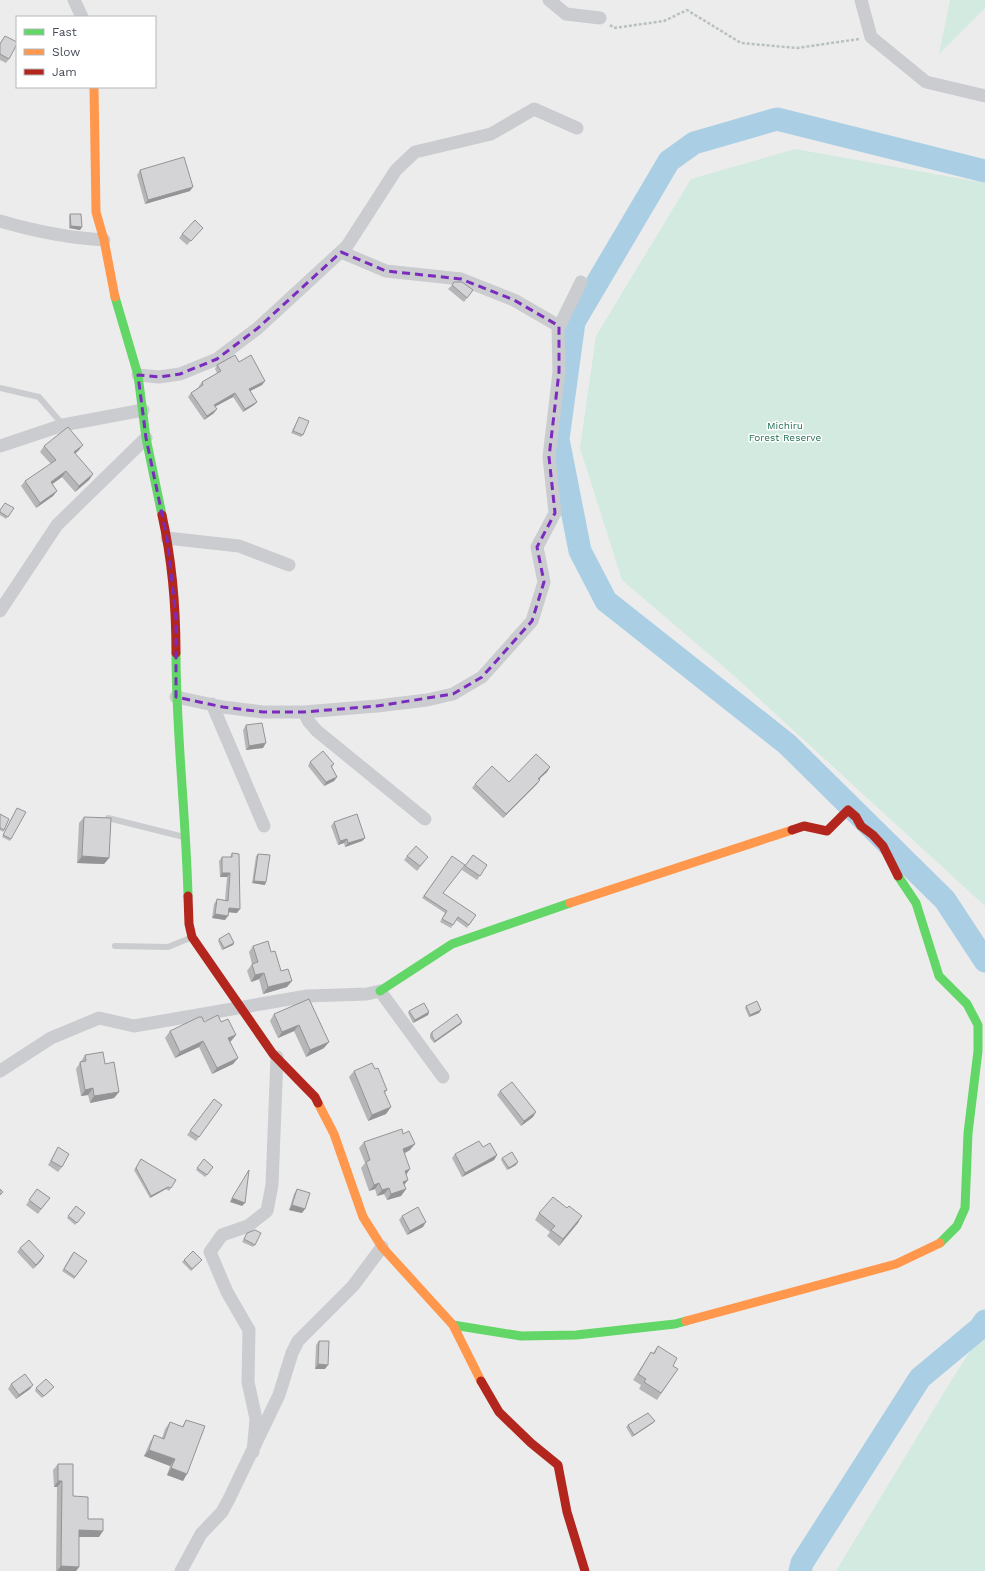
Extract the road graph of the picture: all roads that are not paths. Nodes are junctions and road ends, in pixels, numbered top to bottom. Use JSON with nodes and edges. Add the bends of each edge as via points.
{"nodes":[{"id":1,"x":74,"y":0,"type":"edge"},
{"id":2,"x":549,"y":0,"type":"edge"},
{"id":3,"x":861,"y":0,"type":"edge"},
{"id":4,"x":82,"y":16,"type":"edge"},
{"id":5,"x":600,"y":18,"type":"road end"},
{"id":6,"x":94,"y":88,"type":"edge"},
{"id":7,"x":985,"y":96,"type":"edge"},
{"id":8,"x":577,"y":128,"type":"dead end"},
{"id":9,"x":0,"y":221,"type":"edge"},
{"id":10,"x":104,"y":240,"type":"junction"},
{"id":11,"x":341,"y":252,"type":"junction"},
{"id":12,"x":581,"y":282,"type":"dead end"},
{"id":13,"x":559,"y":326,"type":"junction"},
{"id":14,"x":138,"y":375,"type":"junction"},
{"id":15,"x":0,"y":388,"type":"edge"},
{"id":16,"x":143,"y":410,"type":"junction"},
{"id":17,"x":63,"y":426,"type":"junction"},
{"id":18,"x":146,"y":438,"type":"junction"},
{"id":19,"x":0,"y":446,"type":"edge"},
{"id":20,"x":167,"y":538,"type":"junction"},
{"id":21,"x":289,"y":564,"type":"dead end"},
{"id":22,"x":0,"y":611,"type":"edge"},
{"id":23,"x":176,"y":697,"type":"junction"},
{"id":24,"x":212,"y":704,"type":"junction"},
{"id":25,"x":304,"y":712,"type":"junction"},
{"id":26,"x":108,"y":818,"type":"edge"},
{"id":27,"x":425,"y":819,"type":"dead end"},
{"id":28,"x":264,"y":826,"type":"dead end"},
{"id":29,"x":187,"y":837,"type":"junction"},
{"id":30,"x":192,"y":937,"type":"junction"},
{"id":31,"x":116,"y":946,"type":"dead end"},
{"id":32,"x":380,"y":992,"type":"junction"},
{"id":33,"x":239,"y":1007,"type":"junction"},
{"id":34,"x":277,"y":1057,"type":"junction"},
{"id":35,"x":0,"y":1071,"type":"edge"},
{"id":36,"x":443,"y":1077,"type":"dead end"},
{"id":37,"x":382,"y":1248,"type":"junction"},
{"id":38,"x":453,"y":1325,"type":"junction"},
{"id":39,"x":252,"y":1452,"type":"junction"},
{"id":40,"x":181,"y":1571,"type":"edge"},
{"id":41,"x":585,"y":1571,"type":"edge"}],
"edges":[{"from":1,"to":4,"type":"street"},
{"from":2,"to":5,"type":"street","via":[[566,14]]},
{"from":3,"to":7,"type":"street","via":[[871,37],[926,82]]},
{"from":6,"to":10,"type":"street","via":[[96,212]]},
{"from":8,"to":11,"type":"street","via":[[534,109],[491,134],[415,152],[396,170]]},
{"from":9,"to":10,"type":"street","via":[[38,232]]},
{"from":10,"to":14,"type":"street","via":[[114,294]]},
{"from":11,"to":13,"type":"street","via":[[386,271],[461,279],[514,300]]},
{"from":11,"to":14,"type":"street","via":[[258,328],[216,359],[180,374],[159,377]]},
{"from":12,"to":13,"type":"street"},
{"from":13,"to":25,"type":"street","via":[[559,372],[549,457],[556,513],[537,547],[544,582],[532,621],[482,677],[453,694],[384,706]]},
{"from":14,"to":16,"type":"street"},
{"from":15,"to":17,"type":"lane","via":[[39,397]]},
{"from":16,"to":17,"type":"street"},
{"from":16,"to":18,"type":"street"},
{"from":17,"to":19,"type":"street"},
{"from":18,"to":20,"type":"street"},
{"from":18,"to":22,"type":"street","via":[[57,525]]},
{"from":20,"to":21,"type":"street","via":[[239,546]]},
{"from":20,"to":23,"type":"street","via":[[176,617]]},
{"from":23,"to":24,"type":"street"},
{"from":23,"to":29,"type":"street"},
{"from":24,"to":25,"type":"street","via":[[262,712]]},
{"from":24,"to":28,"type":"street"},
{"from":25,"to":27,"type":"street","via":[[318,731]]},
{"from":26,"to":29,"type":"lane"},
{"from":29,"to":30,"type":"street","via":[[189,924]]},
{"from":30,"to":31,"type":"lane","via":[[168,946]]},
{"from":30,"to":33,"type":"street"},
{"from":32,"to":33,"type":"street","via":[[307,996]]},
{"from":32,"to":36,"type":"street"},
{"from":32,"to":38,"type":"street","via":[[452,944],[615,887],[804,826],[826,831],[848,810],[883,846],[900,881],[916,903],[939,976],[967,1004],[978,1025],[978,1051],[968,1133],[965,1208],[957,1226],[939,1245],[896,1264],[675,1324],[576,1335],[521,1336]]},
{"from":33,"to":34,"type":"street"},
{"from":33,"to":35,"type":"street","via":[[134,1026],[99,1018],[51,1038]]},
{"from":34,"to":37,"type":"street","via":[[315,1097],[334,1134],[363,1217]]},
{"from":34,"to":39,"type":"street","via":[[272,1185],[267,1211],[248,1226],[222,1235],[210,1252],[227,1292],[250,1330],[248,1382],[256,1419]]},
{"from":37,"to":38,"type":"street"},
{"from":37,"to":39,"type":"street","via":[[354,1286],[298,1341],[279,1395]]},
{"from":38,"to":41,"type":"street","via":[[499,1412],[558,1465],[567,1512]]},
{"from":39,"to":40,"type":"street","via":[[222,1512],[201,1534]]}]}
